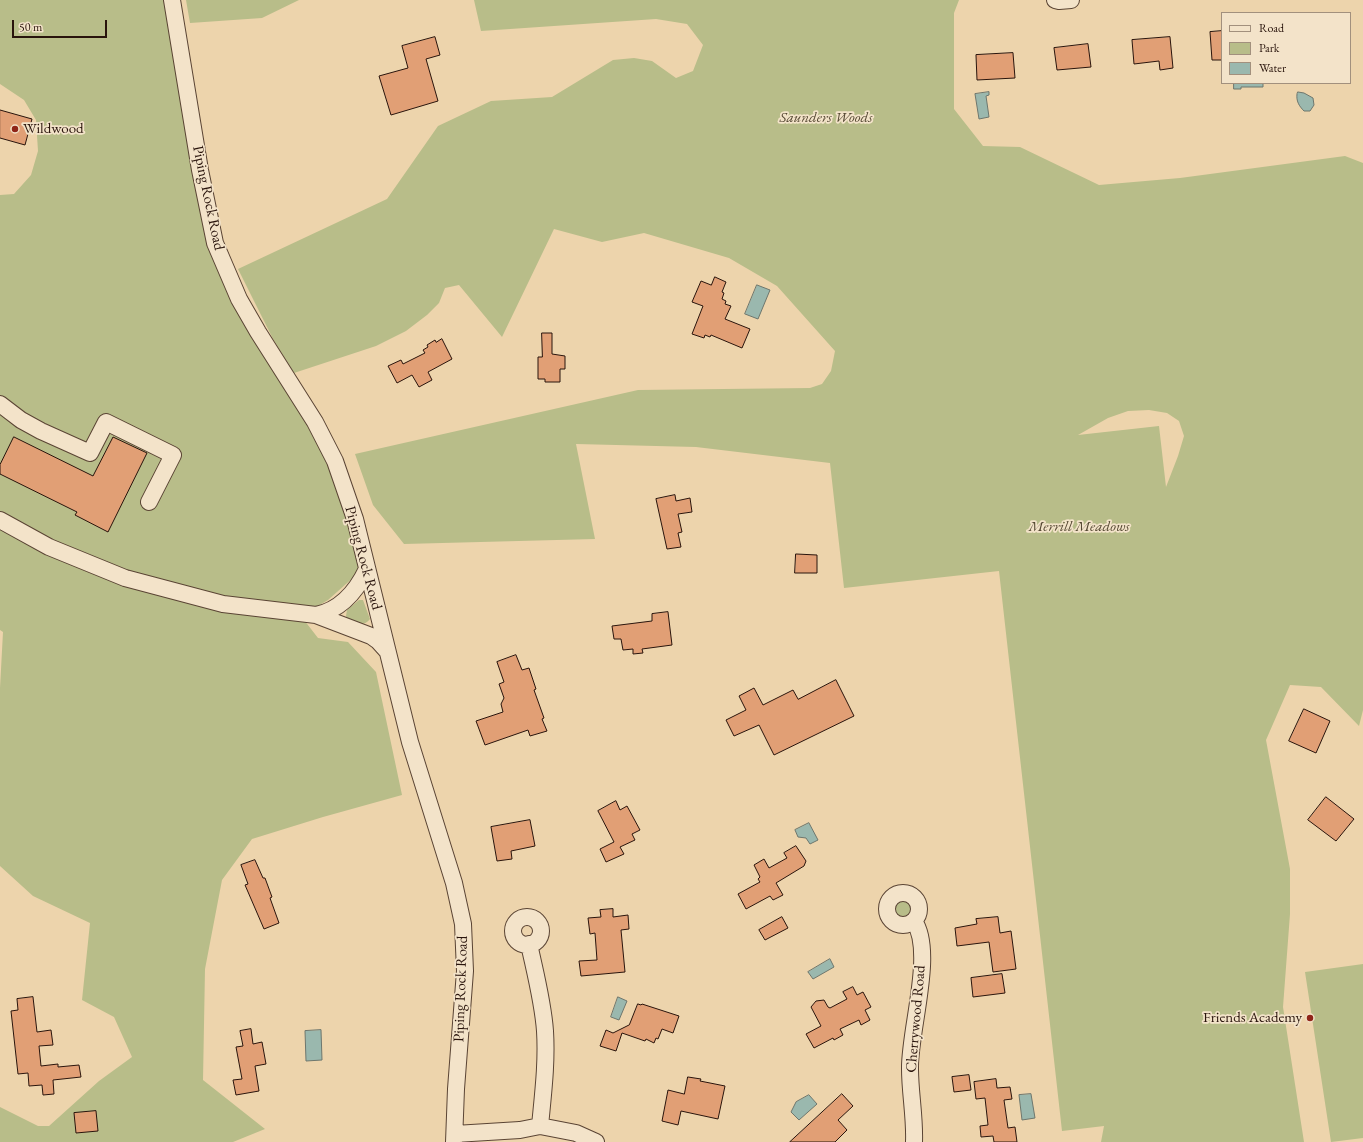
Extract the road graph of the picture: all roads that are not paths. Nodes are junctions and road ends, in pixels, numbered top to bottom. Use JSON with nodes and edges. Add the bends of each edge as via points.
{"nodes":[{"id":1,"x":172,"y":0,"type":"edge"},
{"id":2,"x":1055,"y":0,"type":"edge"},
{"id":3,"x":1071,"y":0,"type":"edge"},
{"id":4,"x":0,"y":404,"type":"edge"},
{"id":5,"x":150,"y":502,"type":"dead end"},
{"id":6,"x":0,"y":520,"type":"edge"},
{"id":7,"x":368,"y":568,"type":"junction"},
{"id":8,"x":316,"y":615,"type":"junction"},
{"id":9,"x":388,"y":652,"type":"junction"},
{"id":10,"x":914,"y":921,"type":"dead end"},
{"id":11,"x":529,"y":944,"type":"dead end"},
{"id":12,"x":540,"y":1126,"type":"junction"},
{"id":13,"x":454,"y":1138,"type":"edge"},
{"id":14,"x":596,"y":1142,"type":"edge"},
{"id":15,"x":914,"y":1142,"type":"edge"}],
"edges":[{"from":1,"to":7,"type":"street","name":"Piping Rock Road","via":[[200,170],[215,243],[239,299],[315,422],[335,461],[355,519]]},
{"from":2,"to":3,"type":"street"},
{"from":4,"to":5,"type":"street","via":[[21,420],[90,454],[106,422],[173,454]]},
{"from":6,"to":8,"type":"street","via":[[49,547],[125,578],[223,604]]},
{"from":7,"to":8,"type":"street","via":[[354,591],[327,612]]},
{"from":7,"to":9,"type":"street","name":"Piping Rock Road"},
{"from":8,"to":9,"type":"street","via":[[372,636]]},
{"from":9,"to":13,"type":"street","name":"Piping Rock Road","via":[[410,742],[454,883],[463,924],[465,971]]},
{"from":10,"to":15,"type":"street","name":"Cherrywood Road","via":[[922,949],[921,982],[910,1068]]},
{"from":11,"to":12,"type":"street","via":[[545,1031],[546,1072]]},
{"from":12,"to":13,"type":"street"},
{"from":12,"to":14,"type":"street","via":[[576,1133]]}]}
